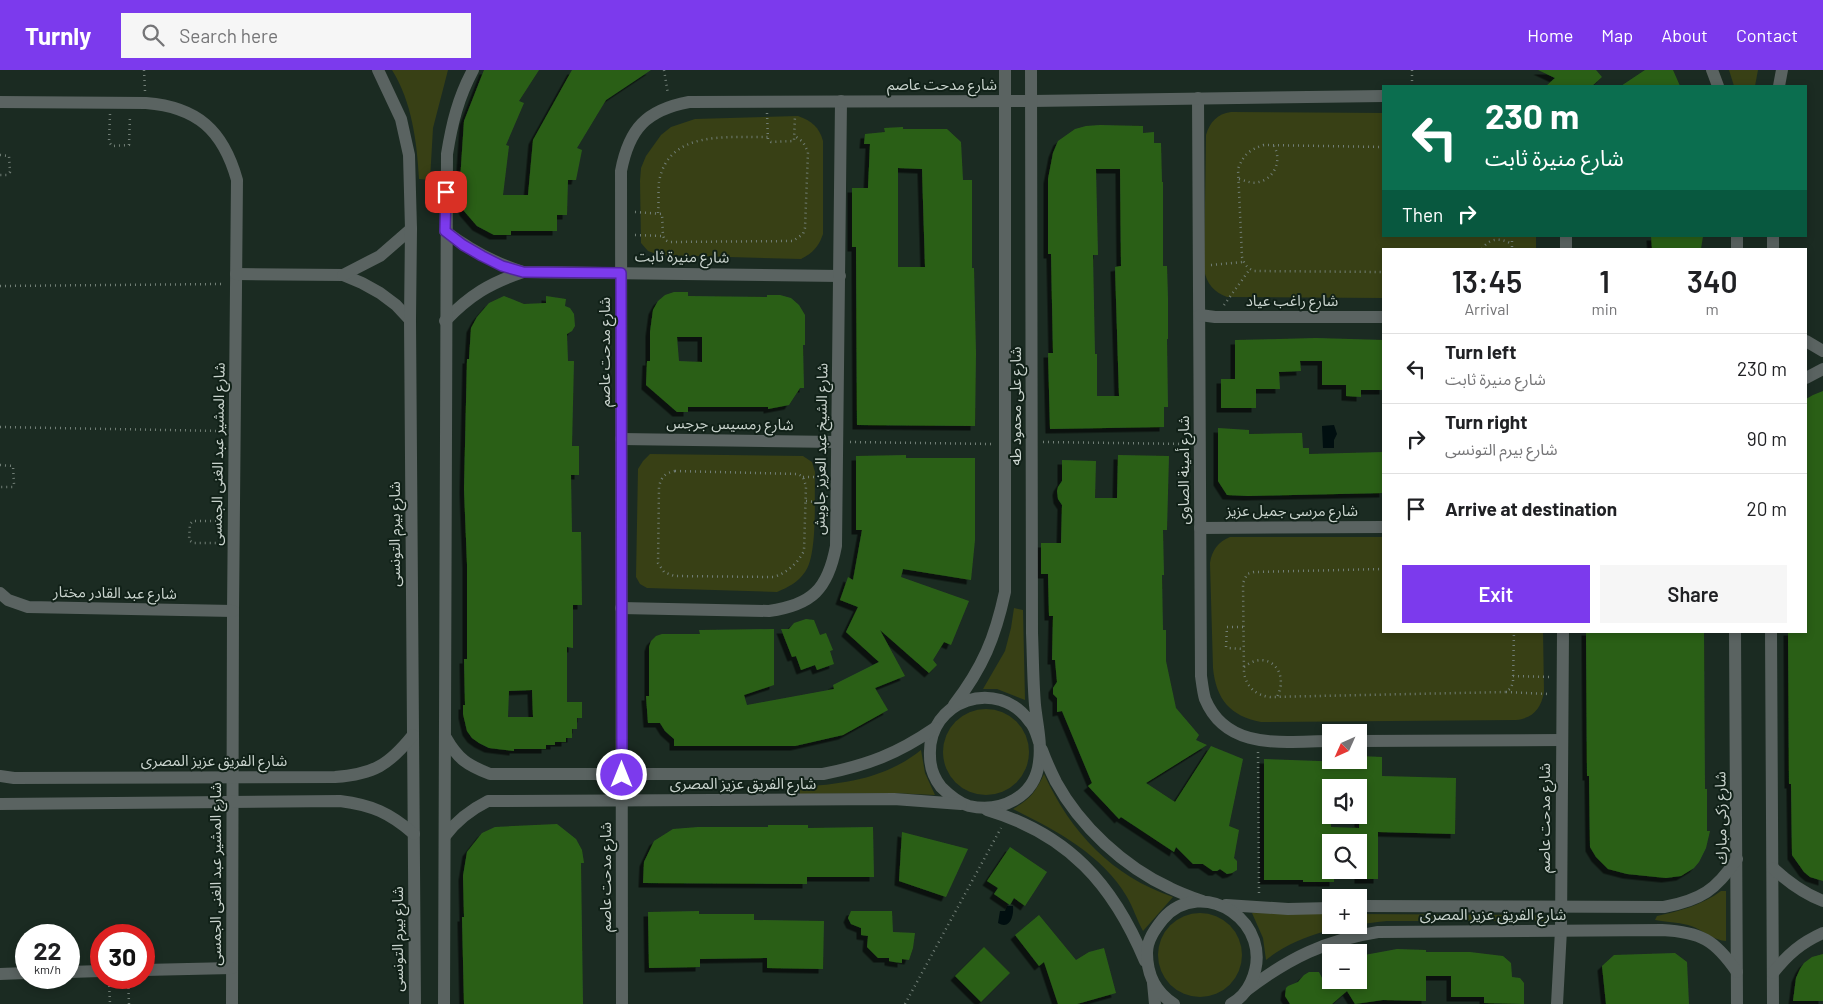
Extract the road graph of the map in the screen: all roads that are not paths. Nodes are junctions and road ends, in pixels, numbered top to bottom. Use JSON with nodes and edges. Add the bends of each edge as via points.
{"nodes":[{"id":1,"x":378,"y":70,"type":"edge"},
{"id":2,"x":472,"y":70,"type":"edge"},
{"id":3,"x":1006,"y":70,"type":"edge"},
{"id":4,"x":1031,"y":70,"type":"edge"},
{"id":5,"x":1712,"y":70,"type":"edge"},
{"id":6,"x":1782,"y":70,"type":"edge"},
{"id":7,"x":1718,"y":85,"type":"edge"},
{"id":8,"x":1779,"y":85,"type":"edge"},
{"id":9,"x":1382,"y":96,"type":"edge"},
{"id":10,"x":1198,"y":98,"type":"junction"},
{"id":11,"x":1005,"y":101,"type":"junction"},
{"id":12,"x":1032,"y":101,"type":"junction"},
{"id":13,"x":0,"y":102,"type":"edge"},
{"id":14,"x":842,"y":102,"type":"junction"},
{"id":15,"x":411,"y":229,"type":"junction"},
{"id":16,"x":445,"y":231,"type":"junction"},
{"id":17,"x":523,"y":272,"type":"junction"},
{"id":18,"x":621,"y":273,"type":"junction"},
{"id":19,"x":343,"y":276,"type":"junction"},
{"id":20,"x":840,"y":276,"type":"junction"},
{"id":21,"x":236,"y":279,"type":"junction"},
{"id":22,"x":1200,"y":315,"type":"junction"},
{"id":23,"x":1382,"y":317,"type":"edge"},
{"id":24,"x":410,"y":320,"type":"junction"},
{"id":25,"x":445,"y":321,"type":"junction"},
{"id":26,"x":1807,"y":342,"type":"edge"},
{"id":27,"x":1823,"y":351,"type":"edge"},
{"id":28,"x":1823,"y":369,"type":"edge"},
{"id":29,"x":1807,"y":377,"type":"edge"},
{"id":30,"x":621,"y":439,"type":"junction"},
{"id":31,"x":838,"y":442,"type":"junction"},
{"id":32,"x":1382,"y":527,"type":"edge"},
{"id":33,"x":1200,"y":528,"type":"junction"},
{"id":34,"x":0,"y":593,"type":"edge"},
{"id":35,"x":622,"y":608,"type":"junction"},
{"id":36,"x":233,"y":611,"type":"junction"},
{"id":37,"x":1563,"y":633,"type":"edge"},
{"id":38,"x":1735,"y":633,"type":"edge"},
{"id":39,"x":1771,"y":633,"type":"edge"},
{"id":40,"x":952,"y":707,"type":"junction"},
{"id":41,"x":935,"y":728,"type":"junction"},
{"id":42,"x":413,"y":735,"type":"junction"},
{"id":43,"x":445,"y":736,"type":"junction"},
{"id":44,"x":1562,"y":740,"type":"junction"},
{"id":45,"x":1322,"y":741,"type":"edge"},
{"id":46,"x":1368,"y":741,"type":"edge"},
{"id":47,"x":1040,"y":745,"type":"junction"},
{"id":48,"x":622,"y":775,"type":"junction"},
{"id":49,"x":0,"y":776,"type":"edge"},
{"id":50,"x":232,"y":778,"type":"junction"},
{"id":51,"x":622,"y":800,"type":"junction"},
{"id":52,"x":232,"y":802,"type":"junction"},
{"id":53,"x":0,"y":804,"type":"edge"},
{"id":54,"x":965,"y":805,"type":"junction"},
{"id":55,"x":982,"y":808,"type":"junction"},
{"id":56,"x":414,"y":834,"type":"junction"},
{"id":57,"x":445,"y":836,"type":"junction"},
{"id":58,"x":1737,"y":859,"type":"junction"},
{"id":59,"x":1773,"y":868,"type":"junction"},
{"id":60,"x":1823,"y":901,"type":"edge"},
{"id":61,"x":1204,"y":902,"type":"junction"},
{"id":62,"x":1219,"y":905,"type":"junction"},
{"id":63,"x":1367,"y":906,"type":"edge"},
{"id":64,"x":1561,"y":906,"type":"junction"},
{"id":65,"x":1322,"y":908,"type":"edge"},
{"id":66,"x":1561,"y":930,"type":"junction"},
{"id":67,"x":1823,"y":933,"type":"edge"},
{"id":68,"x":1147,"y":967,"type":"junction"},
{"id":69,"x":232,"y":968,"type":"junction"},
{"id":70,"x":155,"y":970,"type":"edge"},
{"id":71,"x":1738,"y":972,"type":"junction"},
{"id":72,"x":15,"y":973,"type":"edge"},
{"id":73,"x":1774,"y":973,"type":"junction"},
{"id":74,"x":0,"y":974,"type":"edge"},
{"id":75,"x":1153,"y":982,"type":"junction"},
{"id":76,"x":1247,"y":990,"type":"junction"},
{"id":77,"x":1234,"y":1003,"type":"edge"},
{"id":78,"x":232,"y":1004,"type":"edge"},
{"id":79,"x":415,"y":1004,"type":"edge"},
{"id":80,"x":444,"y":1004,"type":"edge"},
{"id":81,"x":622,"y":1004,"type":"edge"},
{"id":82,"x":1155,"y":1004,"type":"edge"},
{"id":83,"x":1174,"y":1004,"type":"edge"},
{"id":84,"x":1557,"y":1004,"type":"edge"},
{"id":85,"x":1737,"y":1004,"type":"edge"},
{"id":86,"x":1773,"y":1004,"type":"edge"}],
"edges":[{"from":1,"to":15,"type":"street","name":"شارع بيرم التونسى","via":[[401,119],[409,155]]},
{"from":2,"to":16,"type":"street","via":[[453,115],[447,154]]},
{"from":3,"to":11,"type":"street","name":"شارع على محمود طه"},
{"from":4,"to":12,"type":"street","name":"شارع على محمود طه"},
{"from":5,"to":7,"type":"street"},
{"from":6,"to":8,"type":"street"},
{"from":9,"to":10,"type":"street","name":"شارع مدحت عاصم"},
{"from":10,"to":12,"type":"street","name":"شارع مدحت عاصم"},
{"from":10,"to":22,"type":"street","name":"شارع أمينة الصاوى"},
{"from":11,"to":12,"type":"street","name":"شارع مدحت عاصم"},
{"from":11,"to":14,"type":"street","name":"شارع مدحت عاصم"},
{"from":11,"to":40,"type":"street","name":"شارع على محمود طه","via":[[1005,592],[987,654],[972,682]]},
{"from":12,"to":47,"type":"street","name":"شارع على محمود طه","via":[[1033,670]]},
{"from":13,"to":21,"type":"street","name":"شارع المشير عبد الغنى الجمسى","via":[[164,104],[185,111],[204,123],[220,139],[231,158],[237,180]]},
{"from":14,"to":18,"type":"street","name":"شارع مدحت عاصم","via":[[688,102],[670,105],[651,115],[636,130],[625,150],[621,171]]},
{"from":14,"to":20,"type":"street","name":"شارع الشيخ عبد العزيز جاويش"},
{"from":15,"to":19,"type":"street","via":[[380,256]]},
{"from":15,"to":24,"type":"street","name":"شارع بيرم التونسى"},
{"from":16,"to":17,"type":"street","name":"شارع منيرة ثابت","via":[[482,256]]},
{"from":16,"to":25,"type":"street"},
{"from":17,"to":18,"type":"street","name":"شارع منيرة ثابت"},
{"from":17,"to":25,"type":"street","name":"شارع منيرة ثابت","via":[[480,290]]},
{"from":18,"to":20,"type":"street","name":"شارع منيرة ثابت"},
{"from":18,"to":30,"type":"street","name":"شارع مدحت عاصم"},
{"from":19,"to":21,"type":"street"},
{"from":19,"to":24,"type":"street","via":[[380,292]]},
{"from":20,"to":31,"type":"street","name":"شارع الشيخ عبد العزيز جاويش"},
{"from":21,"to":36,"type":"street","name":"شارع المشير عبد الغنى الجمسى"},
{"from":22,"to":23,"type":"street","name":"شارع راغب عياد"},
{"from":22,"to":33,"type":"street","name":"شارع أمينة الصاوى"},
{"from":24,"to":42,"type":"street","name":"شارع بيرم التونسى"},
{"from":25,"to":43,"type":"street"},
{"from":26,"to":27,"type":"street"},
{"from":28,"to":29,"type":"street"},
{"from":30,"to":31,"type":"street","name":"شارع رمسيس جرجس"},
{"from":30,"to":35,"type":"street","name":"شارع مدحت عاصم"},
{"from":31,"to":35,"type":"street","name":"شارع الشيخ عبد العزيز جاويش","via":[[836,546],[832,567],[823,585],[808,599],[789,608],[769,611]]},
{"from":32,"to":33,"type":"street","name":"شارع مرسى جميل عزيز"},
{"from":33,"to":45,"type":"street","name":"شارع أمينة الصاوى","via":[[1201,676],[1205,698],[1217,719],[1236,734],[1258,741]]},
{"from":34,"to":36,"type":"street","name":"شارع عبد القادر مختار","via":[[8,600],[28,607]]},
{"from":35,"to":48,"type":"street","name":"شارع مدحت عاصم"},
{"from":36,"to":50,"type":"street","name":"شارع المشير عبد الغنى الجمسى"},
{"from":37,"to":44,"type":"street","name":"شارع مدحت عاصم"},
{"from":38,"to":58,"type":"street","name":"شارع زكى مبارك"},
{"from":39,"to":59,"type":"street"},
{"from":40,"to":41,"type":"street"},
{"from":40,"to":47,"type":"street","via":[[972,698],[995,698],[1015,706],[1031,722]]},
{"from":41,"to":48,"type":"street","name":"شارع الفريق عزيز المصرى","via":[[882,758],[823,774]]},
{"from":41,"to":54,"type":"street","via":[[929,746],[933,773],[949,796]]},
{"from":42,"to":50,"type":"street","name":"شارع الفريق عزيز المصرى","via":[[399,753],[380,767],[358,775]]},
{"from":42,"to":56,"type":"street","name":"شارع بيرم التونسى"},
{"from":43,"to":48,"type":"street","name":"شارع الفريق عزيز المصرى","via":[[460,758],[471,767],[490,774]]},
{"from":43,"to":57,"type":"street"},
{"from":44,"to":46,"type":"street"},
{"from":44,"to":64,"type":"street","name":"شارع مدحت عاصم"},
{"from":47,"to":55,"type":"street","via":[[1037,771],[1025,792],[998,807]]},
{"from":47,"to":61,"type":"street","via":[[1056,782],[1078,815],[1104,844],[1168,888]]},
{"from":48,"to":51,"type":"street","name":"شارع مدحت عاصم"},
{"from":49,"to":50,"type":"street","name":"شارع الفريق عزيز المصرى"},
{"from":50,"to":52,"type":"street","name":"شارع المشير عبد الغنى الجمسى"},
{"from":51,"to":54,"type":"street","name":"شارع الفريق عزيز المصرى","via":[[894,799]]},
{"from":51,"to":57,"type":"street","name":"شارع الفريق عزيز المصرى","via":[[488,801],[456,821]]},
{"from":51,"to":81,"type":"street","name":"شارع مدحت عاصم"},
{"from":52,"to":53,"type":"street"},
{"from":52,"to":56,"type":"street","via":[[360,804],[380,810]]},
{"from":52,"to":69,"type":"street","name":"شارع المشير عبد الغنى الجمسى"},
{"from":54,"to":55,"type":"street"},
{"from":55,"to":68,"type":"street","via":[[1032,826],[1085,866],[1117,904]]},
{"from":56,"to":79,"type":"street","name":"شارع بيرم التونسى"},
{"from":57,"to":80,"type":"street"},
{"from":58,"to":64,"type":"street","name":"شارع الفريق عزيز المصرى","via":[[1724,878],[1707,893],[1687,902],[1664,907]]},
{"from":58,"to":71,"type":"street","name":"شارع زكى مبارك"},
{"from":59,"to":60,"type":"street","via":[[1805,894]]},
{"from":59,"to":73,"type":"street"},
{"from":61,"to":62,"type":"street"},
{"from":61,"to":68,"type":"street","via":[[1185,904],[1167,914],[1154,929],[1147,947]]},
{"from":62,"to":65,"type":"street"},
{"from":62,"to":76,"type":"street","via":[[1237,914],[1250,931],[1257,950],[1256,971]]},
{"from":63,"to":64,"type":"street","name":"شارع الفريق عزيز المصرى"},
{"from":64,"to":66,"type":"street","name":"شارع مدحت عاصم"},
{"from":66,"to":71,"type":"street","name":"شارع الفريق عزيز المصرى","via":[[1685,931],[1706,939],[1724,953]]},
{"from":66,"to":76,"type":"street","name":"شارع الفريق عزيز المصرى","via":[[1378,932],[1349,936],[1295,957]]},
{"from":66,"to":84,"type":"street","name":"شارع مدحت عاصم"},
{"from":67,"to":73,"type":"street","via":[[1803,942],[1786,956]]},
{"from":68,"to":75,"type":"street"},
{"from":69,"to":70,"type":"street"},
{"from":69,"to":78,"type":"street","name":"شارع المشير عبد الغنى الجمسى"},
{"from":71,"to":85,"type":"street","name":"شارع زكى مبارك"},
{"from":72,"to":74,"type":"street"},
{"from":73,"to":86,"type":"street"},
{"from":75,"to":82,"type":"street"},
{"from":75,"to":83,"type":"street","via":[[1164,998]]},
{"from":76,"to":77,"type":"street"}]}
